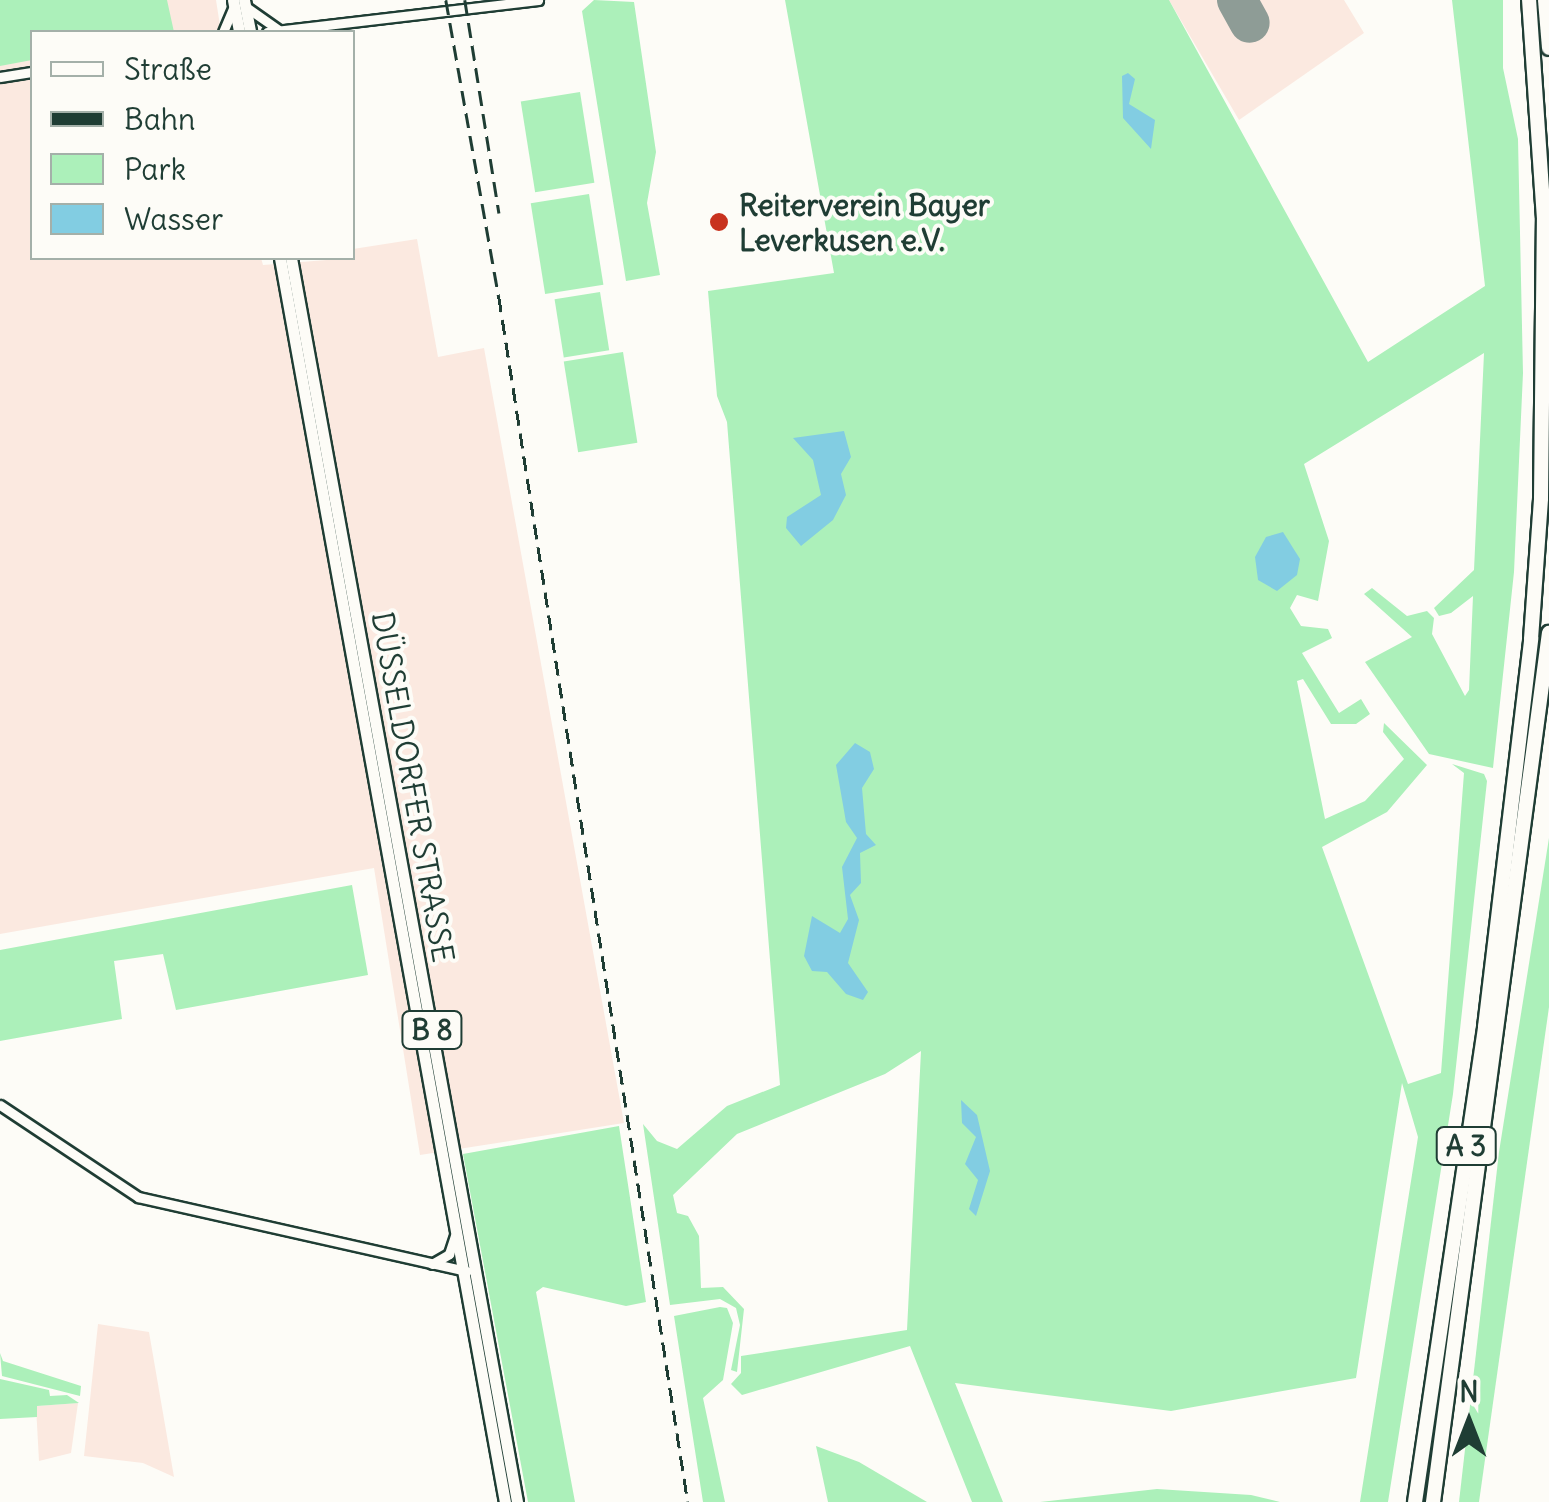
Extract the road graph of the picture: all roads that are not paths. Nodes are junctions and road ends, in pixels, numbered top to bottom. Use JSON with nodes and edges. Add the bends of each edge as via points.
{"nodes":[{"id":1,"x":538,"y":0,"type":"edge"},
{"id":2,"x":1529,"y":0,"type":"edge"},
{"id":3,"x":1545,"y":0,"type":"edge"},
{"id":4,"x":239,"y":3,"type":"edge"},
{"id":5,"x":224,"y":30,"type":"edge"},
{"id":6,"x":238,"y":30,"type":"edge"},
{"id":7,"x":249,"y":30,"type":"edge"},
{"id":8,"x":278,"y":30,"type":"edge"},
{"id":9,"x":287,"y":30,"type":"edge"},
{"id":10,"x":1549,"y":48,"type":"edge"},
{"id":11,"x":30,"y":72,"type":"edge"},
{"id":12,"x":0,"y":78,"type":"edge"},
{"id":13,"x":280,"y":260,"type":"edge"},
{"id":14,"x":292,"y":260,"type":"edge"},
{"id":15,"x":307,"y":378,"type":"junction"},
{"id":16,"x":1549,"y":633,"type":"edge"},
{"id":17,"x":362,"y":679,"type":"junction"},
{"id":18,"x":1526,"y":767,"type":"junction"},
{"id":19,"x":1523,"y":795,"type":"junction"},
{"id":20,"x":0,"y":1106,"type":"edge"},
{"id":21,"x":456,"y":1232,"type":"junction"},
{"id":22,"x":430,"y":1265,"type":"junction"},
{"id":23,"x":469,"y":1271,"type":"junction"},
{"id":24,"x":1433,"y":1498,"type":"edge"},
{"id":25,"x":1416,"y":1500,"type":"edge"},
{"id":26,"x":505,"y":1502,"type":"edge"},
{"id":27,"x":518,"y":1502,"type":"edge"}],
"edges":[{"from":1,"to":9,"type":"street"},
{"from":2,"to":18,"type":"highway","number":"A 3","via":[[1544,219],[1541,498]]},
{"from":3,"to":10,"type":"highway"},
{"from":4,"to":5,"type":"street"},
{"from":4,"to":6,"type":"main road"},
{"from":4,"to":7,"type":"main road"},
{"from":4,"to":8,"type":"street"},
{"from":11,"to":12,"type":"street"},
{"from":13,"to":15,"type":"main road","name":"DÜSSELDORFER STRASSE","number":"B 8"},
{"from":14,"to":15,"type":"main road","name":"DÜSSELDORFER STRASSE","number":"B 8"},
{"from":15,"to":17,"type":"main road","name":"DÜSSELDORFER STRASSE","number":"B 8"},
{"from":16,"to":18,"type":"highway","number":"A 3"},
{"from":17,"to":21,"type":"main road","name":"DÜSSELDORFER STRASSE","number":"B 8"},
{"from":17,"to":23,"type":"main road","name":"DÜSSELDORFER STRASSE","number":"B 8"},
{"from":18,"to":19,"type":"highway","number":"A 3"},
{"from":19,"to":24,"type":"highway","number":"A 3"},
{"from":19,"to":25,"type":"highway","number":"A 3"},
{"from":20,"to":22,"type":"street","via":[[138,1197]]},
{"from":21,"to":22,"type":"street","via":[[450,1254]]},
{"from":21,"to":23,"type":"main road","name":"DÜSSELDORFER STRASSE","number":"B 8"},
{"from":22,"to":23,"type":"street"},
{"from":23,"to":26,"type":"main road","name":"DÜSSELDORFER STRASSE","number":"B 8"},
{"from":23,"to":27,"type":"main road","name":"DÜSSELDORFER STRASSE","number":"B 8"}]}
